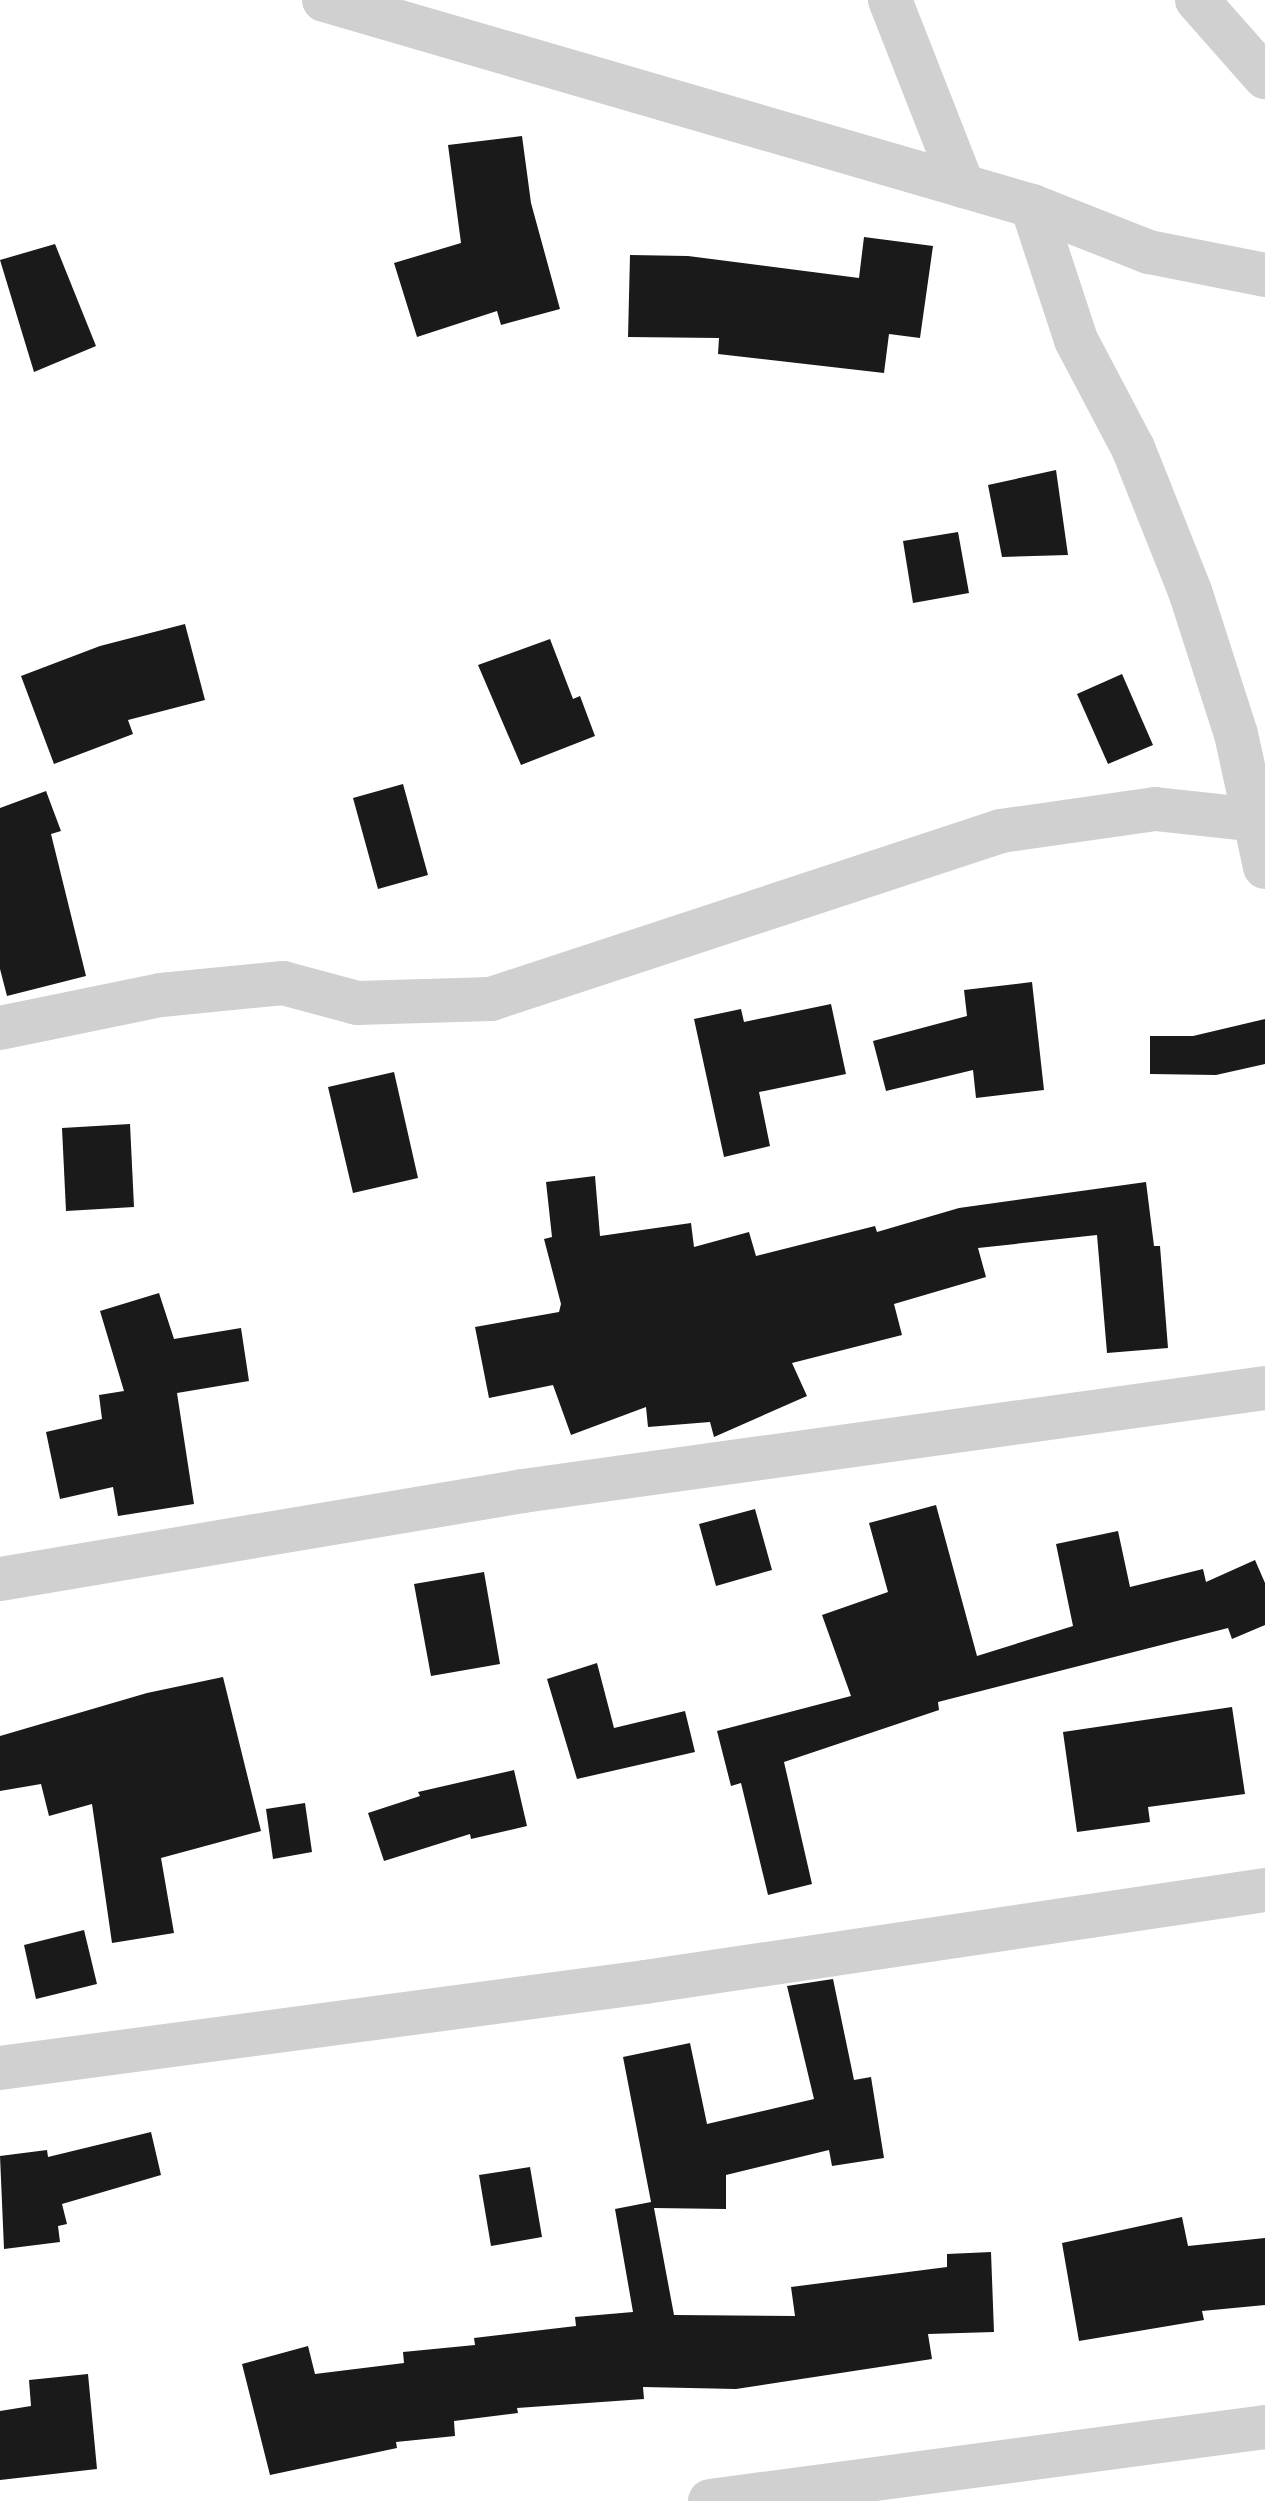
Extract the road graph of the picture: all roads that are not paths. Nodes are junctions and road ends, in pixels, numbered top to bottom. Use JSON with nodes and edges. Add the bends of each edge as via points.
{"nodes":[{"id":1,"x":324,"y":0,"type":"edge"},
{"id":2,"x":890,"y":0,"type":"edge"},
{"id":3,"x":1197,"y":0,"type":"edge"},
{"id":4,"x":1265,"y":77,"type":"edge"},
{"id":5,"x":963,"y":186,"type":"junction"},
{"id":6,"x":1032,"y":206,"type":"junction"},
{"id":7,"x":1265,"y":275,"type":"edge"},
{"id":8,"x":1260,"y":820,"type":"edge"},
{"id":9,"x":1265,"y":867,"type":"edge"},
{"id":10,"x":0,"y":1028,"type":"edge"},
{"id":11,"x":1265,"y":1388,"type":"edge"},
{"id":12,"x":0,"y":1579,"type":"edge"},
{"id":13,"x":1265,"y":1890,"type":"edge"},
{"id":14,"x":0,"y":2068,"type":"edge"},
{"id":15,"x":1265,"y":2427,"type":"edge"},
{"id":16,"x":710,"y":2501,"type":"edge"}],
"edges":[{"from":1,"to":5,"type":"street"},
{"from":2,"to":5,"type":"street"},
{"from":3,"to":4,"type":"street"},
{"from":5,"to":6,"type":"street"},
{"from":6,"to":7,"type":"street","via":[[1149,252]]},
{"from":6,"to":8,"type":"street","via":[[1076,340],[1133,448],[1190,591]]},
{"from":8,"to":9,"type":"street"},
{"from":8,"to":10,"type":"street","via":[[1155,809],[1001,831],[491,999],[357,1003],[283,983],[161,995]]},
{"from":11,"to":12,"type":"street","via":[[523,1491]]},
{"from":13,"to":14,"type":"street","via":[[645,1982]]},
{"from":15,"to":16,"type":"street"}]}
